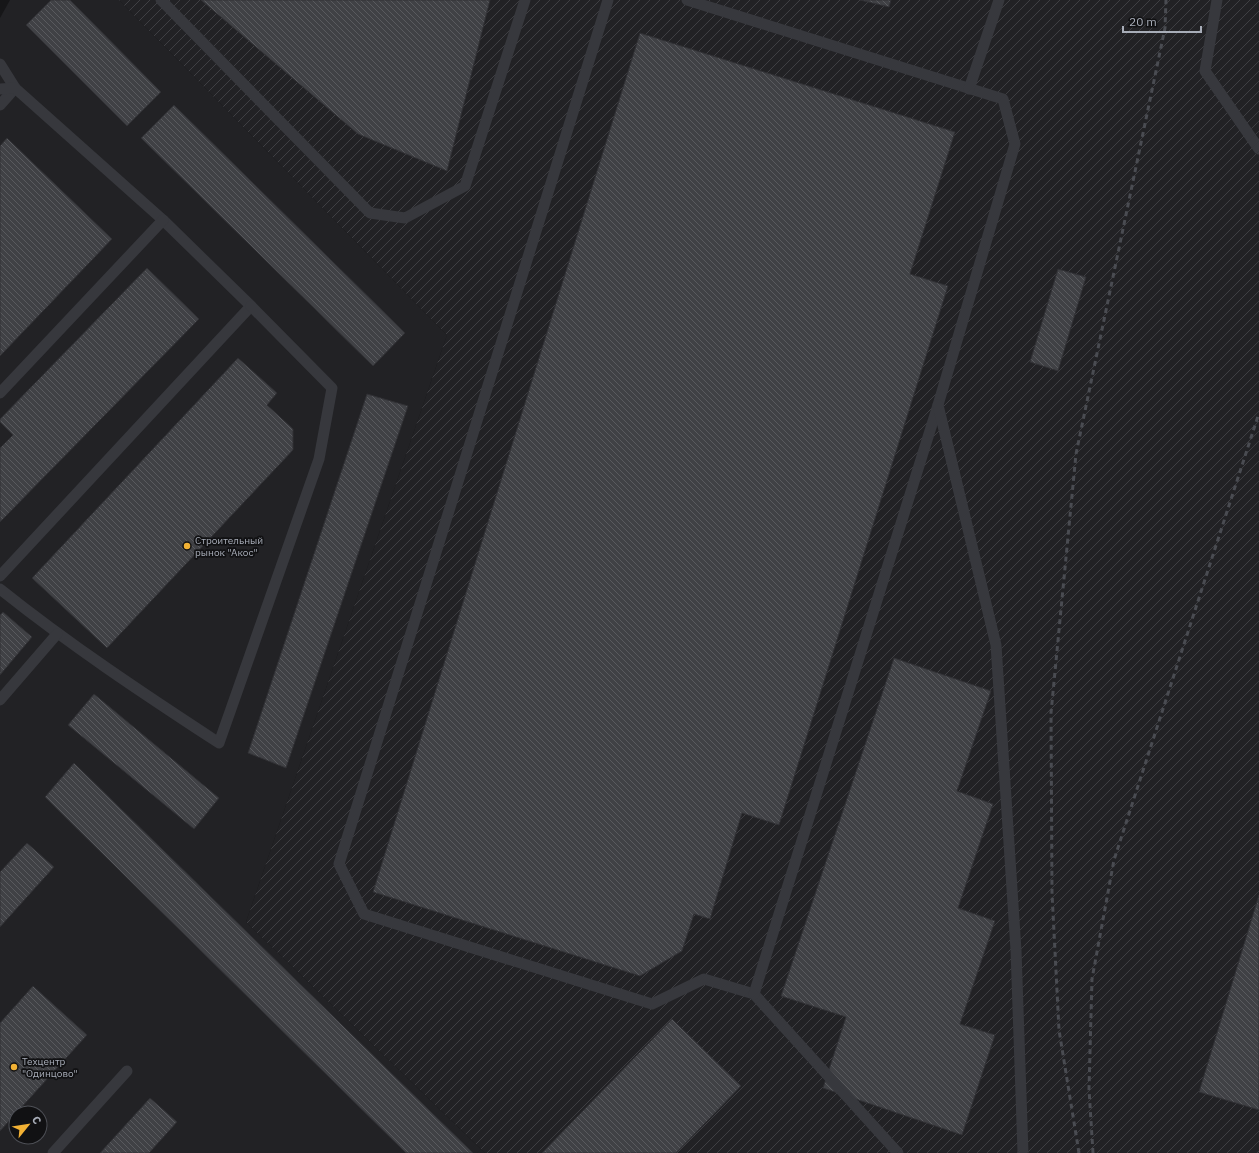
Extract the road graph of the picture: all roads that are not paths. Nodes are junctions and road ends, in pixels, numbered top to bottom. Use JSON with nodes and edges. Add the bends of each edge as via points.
{"nodes":[{"id":1,"x":161,"y":0,"type":"edge"},
{"id":2,"x":525,"y":0,"type":"edge"},
{"id":3,"x":608,"y":0,"type":"edge"},
{"id":4,"x":687,"y":0,"type":"edge"},
{"id":5,"x":999,"y":0,"type":"edge"},
{"id":6,"x":1218,"y":0,"type":"edge"},
{"id":7,"x":0,"y":64,"type":"edge"},
{"id":8,"x":15,"y":88,"type":"junction"},
{"id":9,"x":0,"y":89,"type":"edge"},
{"id":10,"x":969,"y":89,"type":"junction"},
{"id":11,"x":0,"y":105,"type":"edge"},
{"id":12,"x":1259,"y":149,"type":"edge"},
{"id":13,"x":163,"y":220,"type":"junction"},
{"id":14,"x":250,"y":306,"type":"junction"},
{"id":15,"x":0,"y":394,"type":"edge"},
{"id":16,"x":938,"y":405,"type":"junction"},
{"id":17,"x":0,"y":576,"type":"edge"},
{"id":18,"x":0,"y":589,"type":"edge"},
{"id":19,"x":57,"y":634,"type":"junction"},
{"id":20,"x":0,"y":700,"type":"edge"},
{"id":21,"x":754,"y":994,"type":"junction"},
{"id":22,"x":127,"y":1071,"type":"dead end"},
{"id":23,"x":53,"y":1153,"type":"edge"},
{"id":24,"x":898,"y":1153,"type":"edge"},
{"id":25,"x":1023,"y":1153,"type":"edge"}],
"edges":[{"from":1,"to":2,"type":"lane","via":[[370,213],[405,218],[465,186]]},
{"from":3,"to":21,"type":"lane","via":[[339,864],[364,914],[652,1004],[704,979]]},
{"from":4,"to":10,"type":"lane"},
{"from":5,"to":10,"type":"lane"},
{"from":6,"to":12,"type":"lane","via":[[1205,71]]},
{"from":7,"to":8,"type":"lane"},
{"from":8,"to":9,"type":"lane"},
{"from":8,"to":11,"type":"lane"},
{"from":8,"to":13,"type":"lane"},
{"from":10,"to":16,"type":"lane","via":[[1003,99],[1015,144]]},
{"from":13,"to":14,"type":"lane"},
{"from":13,"to":15,"type":"lane"},
{"from":14,"to":17,"type":"lane"},
{"from":14,"to":19,"type":"lane","via":[[332,388],[319,459],[219,743]]},
{"from":16,"to":21,"type":"lane"},
{"from":16,"to":25,"type":"lane","via":[[996,646],[1016,950]]},
{"from":18,"to":19,"type":"lane"},
{"from":19,"to":20,"type":"lane"},
{"from":21,"to":24,"type":"lane"},
{"from":22,"to":23,"type":"lane"}]}
